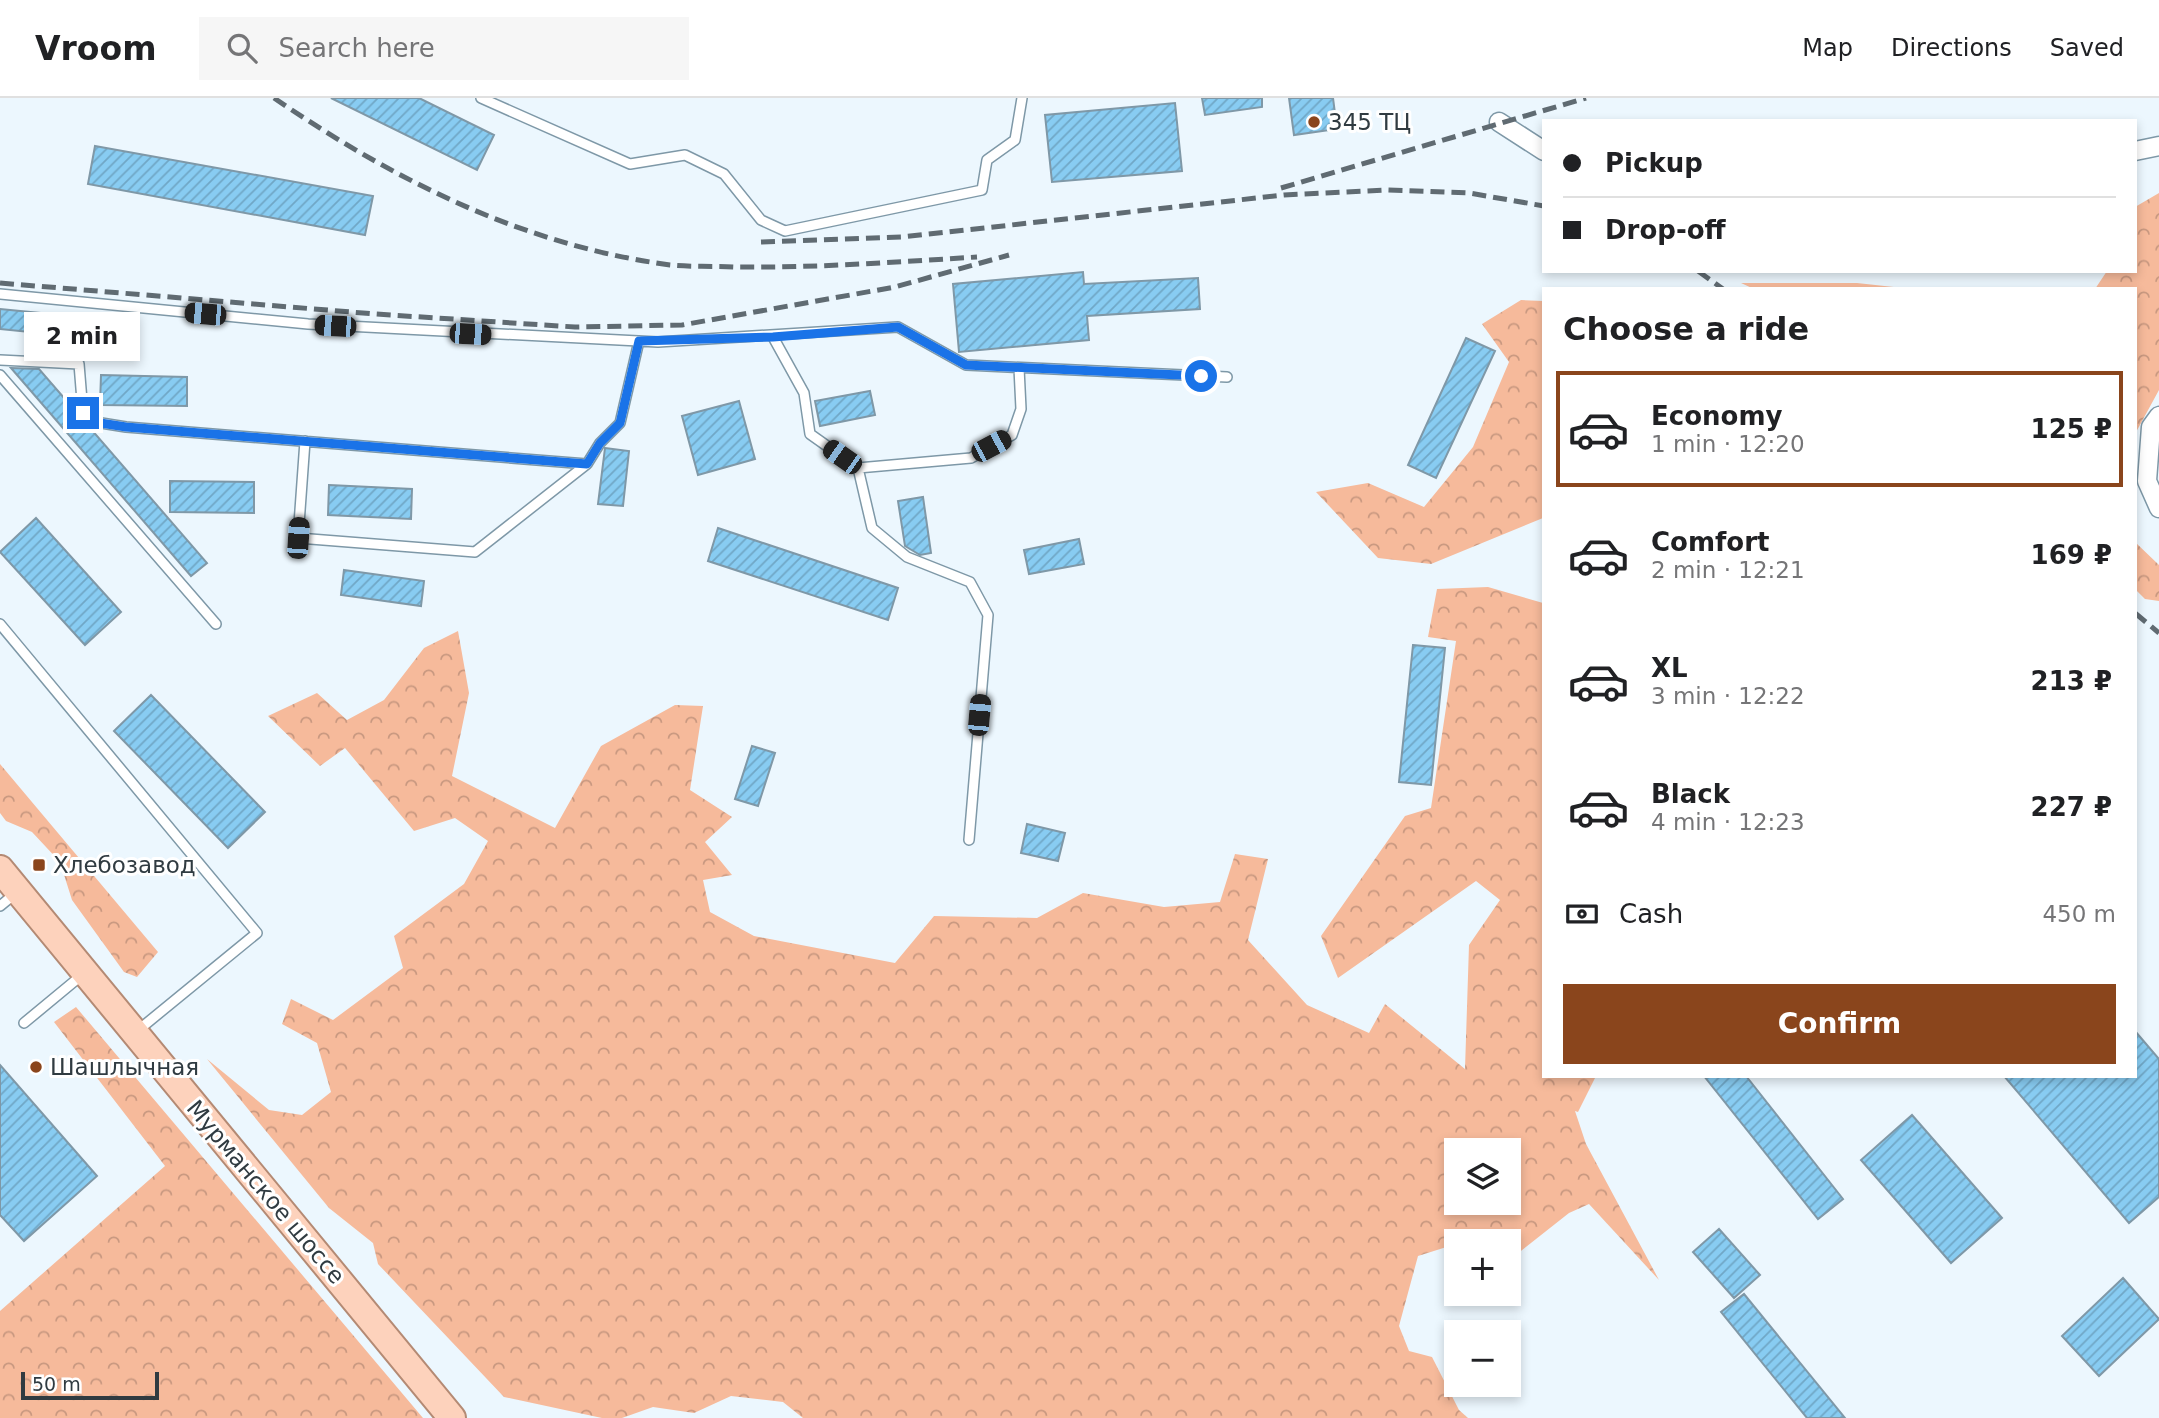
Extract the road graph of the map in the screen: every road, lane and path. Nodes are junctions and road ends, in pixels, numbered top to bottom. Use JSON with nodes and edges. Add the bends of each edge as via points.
{"nodes":[{"id":1,"x":481,"y":98,"type":"edge"},
{"id":2,"x":1022,"y":98,"type":"edge"},
{"id":3,"x":1499,"y":122,"type":"dead end"},
{"id":4,"x":2159,"y":146,"type":"edge"},
{"id":5,"x":1542,"y":150,"type":"edge"},
{"id":6,"x":2137,"y":150,"type":"edge"},
{"id":7,"x":0,"y":293,"type":"edge"},
{"id":8,"x":773,"y":337,"type":"junction"},
{"id":9,"x":639,"y":341,"type":"junction"},
{"id":10,"x":0,"y":360,"type":"edge"},
{"id":11,"x":1019,"y":368,"type":"junction"},
{"id":12,"x":0,"y":375,"type":"edge"},
{"id":13,"x":1227,"y":377,"type":"dead end"},
{"id":14,"x":2159,"y":416,"type":"edge"},
{"id":15,"x":305,"y":441,"type":"junction"},
{"id":16,"x":587,"y":464,"type":"junction"},
{"id":17,"x":858,"y":468,"type":"junction"},
{"id":18,"x":2159,"y":508,"type":"edge"},
{"id":19,"x":0,"y":624,"type":"edge"},
{"id":20,"x":216,"y":624,"type":"dead end"},
{"id":21,"x":969,"y":839,"type":"dead end"},
{"id":22,"x":0,"y":869,"type":"edge"},
{"id":23,"x":9,"y":898,"type":"edge"},
{"id":24,"x":85,"y":973,"type":"junction"},
{"id":25,"x":24,"y":1023,"type":"dead end"},
{"id":26,"x":135,"y":1033,"type":"junction"},
{"id":27,"x":452,"y":1418,"type":"edge"}],
"edges":[{"from":1,"to":2,"type":"lane","via":[[630,164],[685,155],[724,174],[761,220],[785,231],[982,190],[987,160],[1015,140]]},
{"from":3,"to":5,"type":"street"},
{"from":4,"to":6,"type":"street"},
{"from":7,"to":9,"type":"lane","via":[[308,324]]},
{"from":8,"to":9,"type":"lane"},
{"from":8,"to":11,"type":"lane","via":[[898,327],[966,365]]},
{"from":8,"to":17,"type":"lane","via":[[804,393],[810,435]]},
{"from":9,"to":16,"type":"lane","via":[[620,423]]},
{"from":10,"to":15,"type":"lane","via":[[79,364],[83,413],[94,422]]},
{"from":11,"to":13,"type":"lane"},
{"from":11,"to":17,"type":"lane","via":[[1021,409],[1012,435],[971,458]]},
{"from":12,"to":20,"type":"lane"},
{"from":14,"to":18,"type":"street","via":[[2151,427],[2147,481]]},
{"from":15,"to":16,"type":"lane"},
{"from":15,"to":16,"type":"lane","via":[[298,538],[475,552]]},
{"from":17,"to":21,"type":"lane","via":[[872,528],[907,556],[970,582],[988,615]]},
{"from":19,"to":26,"type":"lane","via":[[257,933]]},
{"from":22,"to":23,"type":"main road","name":"Мурманское шоссе"},
{"from":23,"to":24,"type":"main road","name":"Мурманское шоссе"},
{"from":24,"to":25,"type":"lane"},
{"from":24,"to":26,"type":"main road","name":"Мурманское шоссе"},
{"from":26,"to":27,"type":"main road","name":"Мурманское шоссе"}]}
